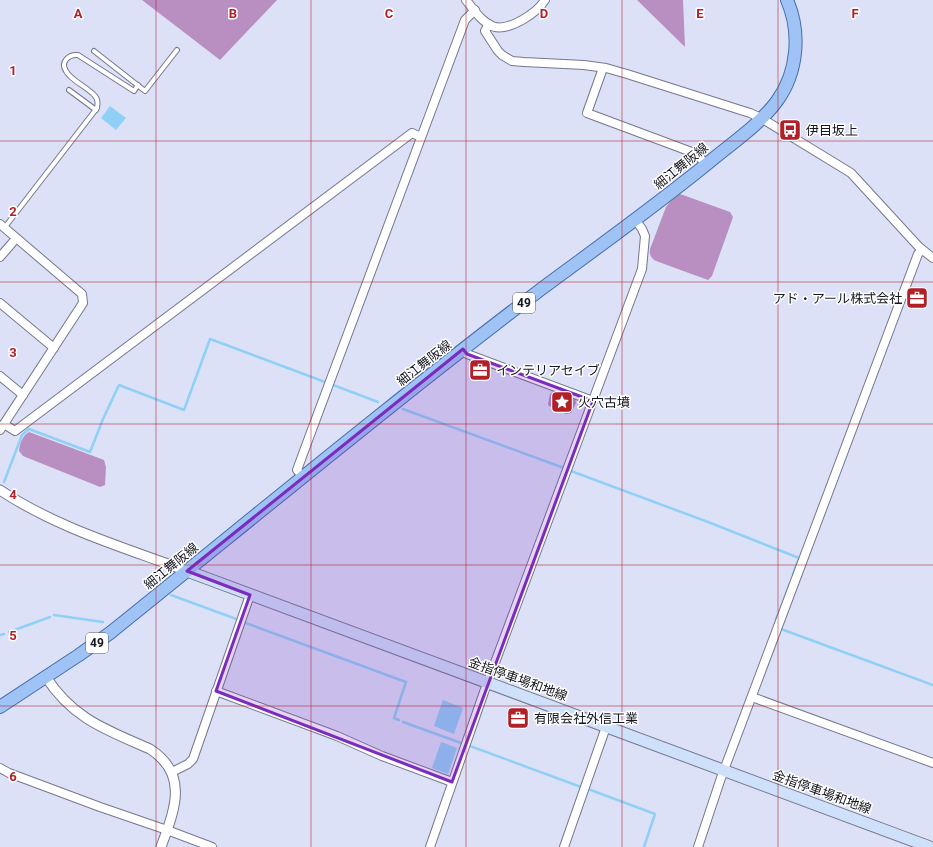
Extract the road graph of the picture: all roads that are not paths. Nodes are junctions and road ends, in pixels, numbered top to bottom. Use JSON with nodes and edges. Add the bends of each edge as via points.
{"nodes":[{"id":1,"x":466,"y":0,"type":"edge"},
{"id":2,"x":546,"y":0,"type":"edge"},
{"id":3,"x":787,"y":0,"type":"edge"},
{"id":4,"x":475,"y":10,"type":"junction"},
{"id":5,"x":489,"y":24,"type":"junction"},
{"id":6,"x":177,"y":50,"type":"dead end"},
{"id":7,"x":94,"y":51,"type":"dead end"},
{"id":8,"x":603,"y":68,"type":"junction"},
{"id":9,"x":138,"y":86,"type":"junction"},
{"id":10,"x":69,"y":90,"type":"dead end"},
{"id":11,"x":96,"y":110,"type":"junction"},
{"id":12,"x":761,"y":118,"type":"junction"},
{"id":13,"x":421,"y":137,"type":"junction"},
{"id":14,"x":706,"y":165,"type":"junction"},
{"id":15,"x":635,"y":219,"type":"junction"},
{"id":16,"x":2,"y":226,"type":"edge"},
{"id":17,"x":13,"y":242,"type":"dead end"},
{"id":18,"x":922,"y":250,"type":"junction"},
{"id":19,"x":0,"y":257,"type":"edge"},
{"id":20,"x":933,"y":258,"type":"edge"},
{"id":21,"x":0,"y":303,"type":"edge"},
{"id":22,"x":54,"y":348,"type":"junction"},
{"id":23,"x":463,"y":349,"type":"junction"},
{"id":24,"x":0,"y":376,"type":"edge"},
{"id":25,"x":23,"y":395,"type":"junction"},
{"id":26,"x":593,"y":401,"type":"junction"},
{"id":27,"x":2,"y":427,"type":"edge"},
{"id":28,"x":302,"y":477,"type":"junction"},
{"id":29,"x":0,"y":490,"type":"edge"},
{"id":30,"x":187,"y":571,"type":"junction"},
{"id":31,"x":250,"y":595,"type":"junction"},
{"id":32,"x":46,"y":677,"type":"junction"},
{"id":33,"x":488,"y":683,"type":"junction"},
{"id":34,"x":216,"y":691,"type":"junction"},
{"id":35,"x":752,"y":697,"type":"junction"},
{"id":36,"x":0,"y":707,"type":"edge"},
{"id":37,"x":606,"y":726,"type":"junction"},
{"id":38,"x":933,"y":763,"type":"edge"},
{"id":39,"x":0,"y":768,"type":"edge"},
{"id":40,"x":724,"y":770,"type":"junction"},
{"id":41,"x":172,"y":772,"type":"junction"},
{"id":42,"x":452,"y":782,"type":"junction"},
{"id":43,"x":167,"y":830,"type":"junction"},
{"id":44,"x":161,"y":847,"type":"edge"},
{"id":45,"x":212,"y":847,"type":"edge"},
{"id":46,"x":430,"y":847,"type":"edge"},
{"id":47,"x":564,"y":847,"type":"edge"},
{"id":48,"x":698,"y":847,"type":"edge"},
{"id":49,"x":930,"y":847,"type":"edge"}],
"edges":[{"from":1,"to":4,"type":"street"},
{"from":2,"to":5,"type":"street","via":[[512,25],[496,27]]},
{"from":3,"to":12,"type":"main road","name":"細江舞阪線","number":"49","via":[[795,25],[794,59],[783,91]]},
{"from":4,"to":5,"type":"street"},
{"from":4,"to":13,"type":"street","via":[[465,20]]},
{"from":5,"to":8,"type":"street","via":[[485,31],[502,55],[512,61]]},
{"from":6,"to":9,"type":"lane","via":[[145,91]]},
{"from":7,"to":9,"type":"lane"},
{"from":8,"to":12,"type":"street"},
{"from":8,"to":14,"type":"street","via":[[587,112],[697,154]]},
{"from":9,"to":11,"type":"lane","via":[[134,91],[81,57],[68,57],[64,66],[66,72],[95,96],[98,101]]},
{"from":10,"to":11,"type":"lane"},
{"from":11,"to":16,"type":"lane"},
{"from":12,"to":14,"type":"main road","name":"細江舞阪線","number":"49"},
{"from":12,"to":18,"type":"street","via":[[852,173]]},
{"from":13,"to":27,"type":"street","via":[[412,134],[15,431]]},
{"from":13,"to":28,"type":"street","via":[[297,470]]},
{"from":14,"to":15,"type":"main road","name":"細江舞阪線","number":"49"},
{"from":15,"to":23,"type":"main road","name":"細江舞阪線","number":"49"},
{"from":15,"to":26,"type":"street","via":[[645,236],[642,269]]},
{"from":16,"to":22,"type":"street","via":[[82,294],[83,303]]},
{"from":17,"to":19,"type":"street"},
{"from":18,"to":20,"type":"street"},
{"from":18,"to":35,"type":"street","via":[[918,254]]},
{"from":21,"to":22,"type":"street"},
{"from":22,"to":25,"type":"street"},
{"from":23,"to":26,"type":"street","via":[[467,354]]},
{"from":23,"to":28,"type":"main road","name":"細江舞阪線","number":"49"},
{"from":24,"to":25,"type":"street"},
{"from":25,"to":27,"type":"street"},
{"from":26,"to":33,"type":"street"},
{"from":28,"to":30,"type":"main road","name":"細江舞阪線","number":"49"},
{"from":29,"to":30,"type":"street","via":[[61,524]]},
{"from":30,"to":31,"type":"main road","name":"金指停車場和地線"},
{"from":30,"to":32,"type":"main road","name":"細江舞阪線","number":"49","via":[[100,641]]},
{"from":31,"to":33,"type":"main road","name":"金指停車場和地線"},
{"from":31,"to":34,"type":"street"},
{"from":32,"to":36,"type":"main road","name":"細江舞阪線","number":"49"},
{"from":32,"to":41,"type":"street","via":[[56,691],[82,715],[106,730],[150,749],[162,758]]},
{"from":33,"to":37,"type":"main road","name":"金指停車場和地線"},
{"from":33,"to":42,"type":"street"},
{"from":34,"to":41,"type":"street","via":[[193,759]]},
{"from":34,"to":42,"type":"street"},
{"from":35,"to":38,"type":"street"},
{"from":35,"to":40,"type":"street"},
{"from":37,"to":40,"type":"main road","name":"金指停車場和地線"},
{"from":37,"to":47,"type":"street"},
{"from":39,"to":43,"type":"street"},
{"from":40,"to":48,"type":"street"},
{"from":40,"to":49,"type":"main road","name":"金指停車場和地線"},
{"from":41,"to":43,"type":"street","via":[[176,792]]},
{"from":42,"to":46,"type":"street"},
{"from":43,"to":44,"type":"street"},
{"from":43,"to":45,"type":"street"}]}
